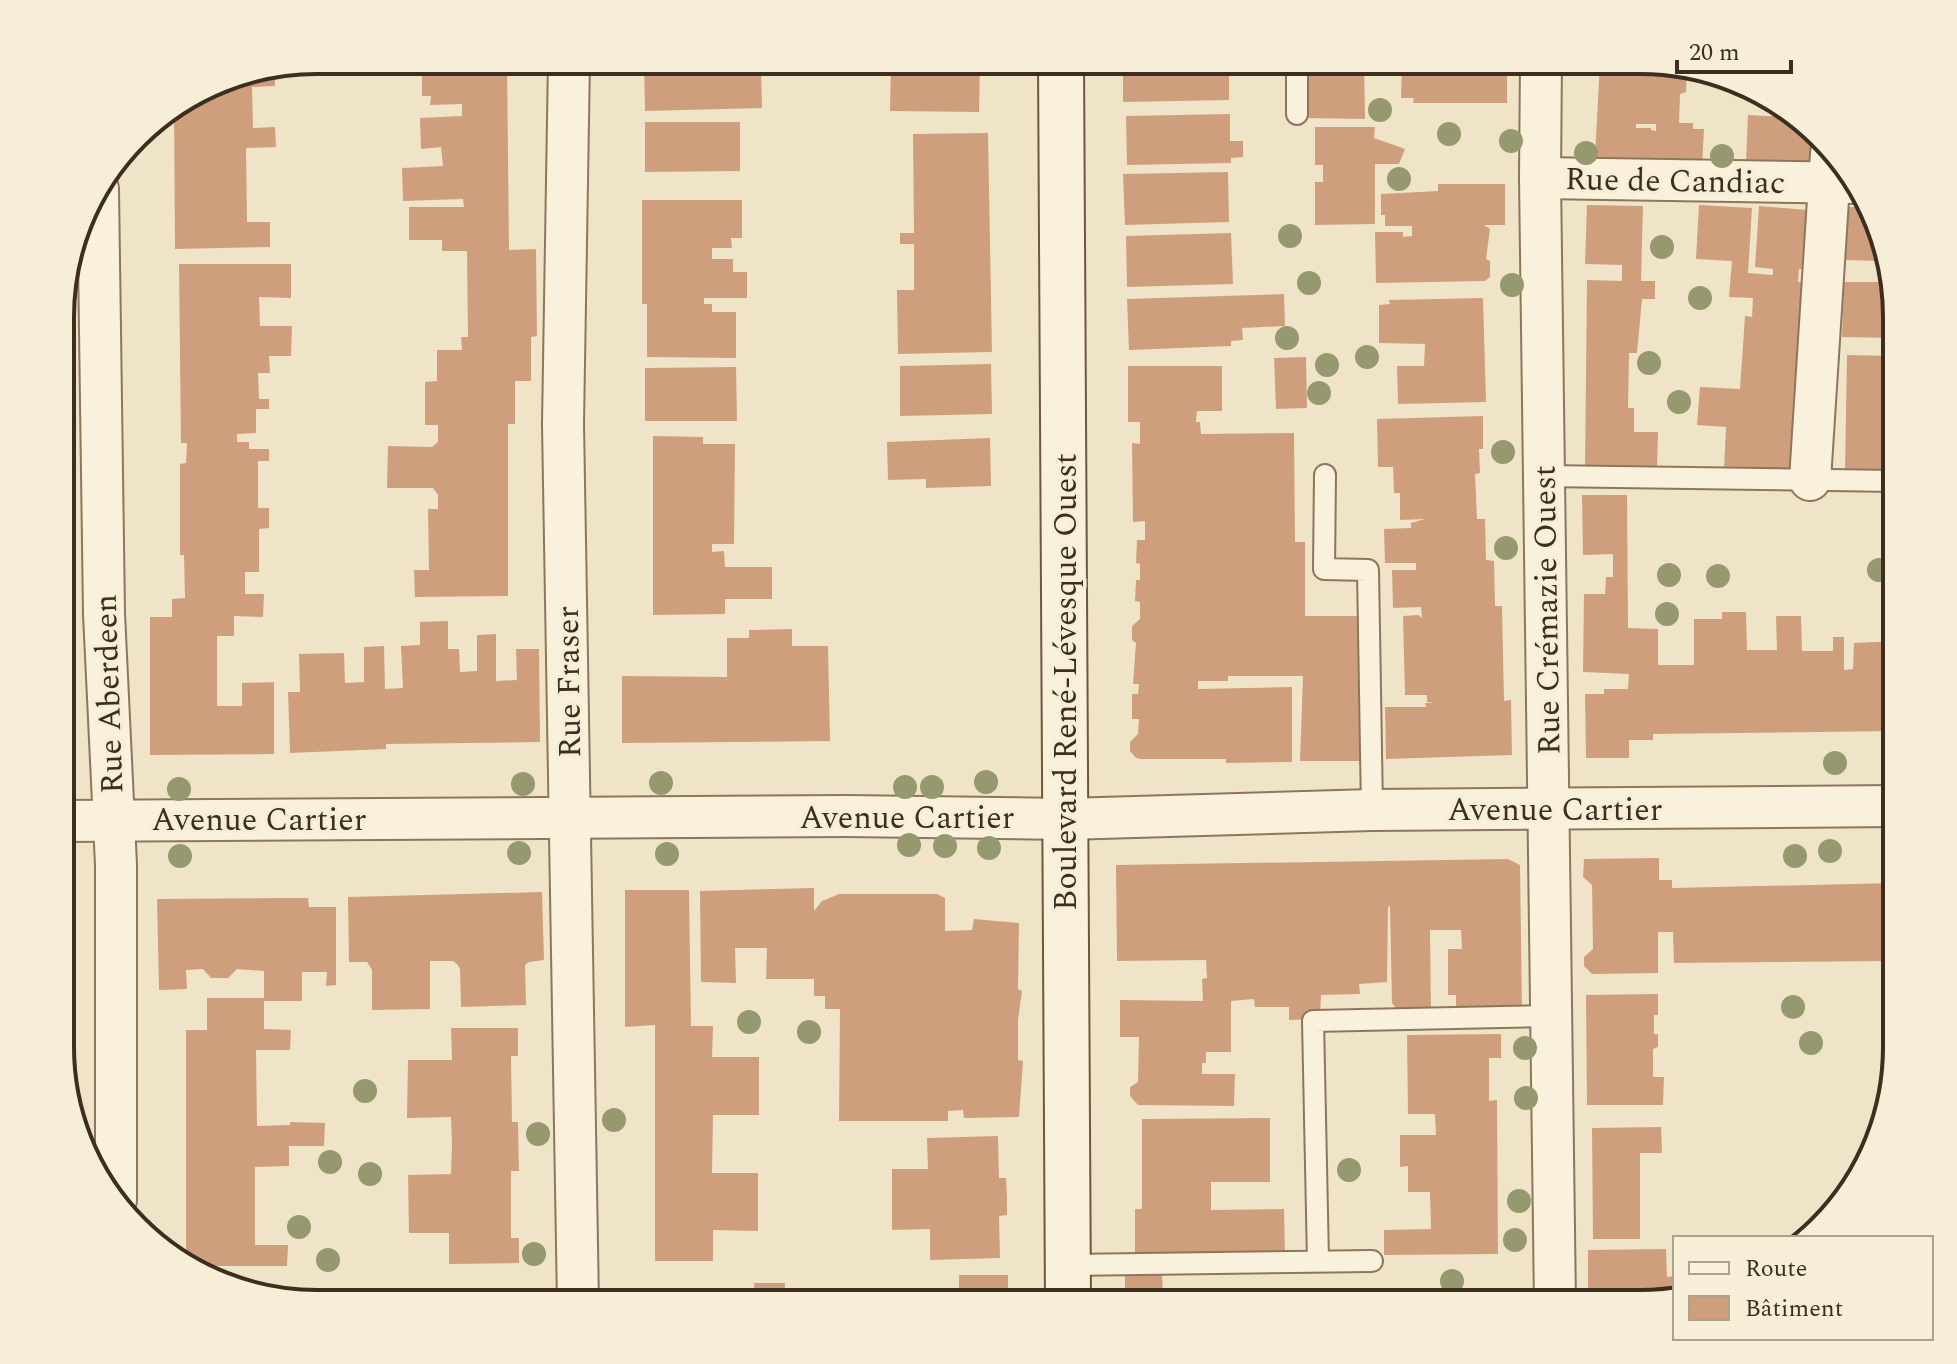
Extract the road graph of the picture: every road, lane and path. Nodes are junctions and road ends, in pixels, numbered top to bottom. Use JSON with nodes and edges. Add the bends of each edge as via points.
{"nodes":[{"id":1,"x":569,"y":74,"type":"edge"},
{"id":2,"x":1061,"y":75,"type":"edge"},
{"id":3,"x":1297,"y":75,"type":"edge"},
{"id":4,"x":1541,"y":75,"type":"edge"},
{"id":5,"x":1297,"y":114,"type":"dead end"},
{"id":6,"x":1836,"y":173,"type":"edge"},
{"id":7,"x":1540,"y":178,"type":"junction"},
{"id":8,"x":1839,"y":178,"type":"edge"},
{"id":9,"x":98,"y":213,"type":"edge"},
{"id":10,"x":1325,"y":475,"type":"dead end"},
{"id":11,"x":1544,"y":476,"type":"junction"},
{"id":12,"x":1810,"y":480,"type":"junction"},
{"id":13,"x":1882,"y":481,"type":"edge"},
{"id":14,"x":1882,"y":806,"type":"edge"},
{"id":15,"x":1550,"y":809,"type":"junction"},
{"id":16,"x":1372,"y":810,"type":"junction"},
{"id":17,"x":571,"y":818,"type":"junction"},
{"id":18,"x":1066,"y":819,"type":"junction"},
{"id":19,"x":114,"y":820,"type":"junction"},
{"id":20,"x":75,"y":821,"type":"edge"},
{"id":21,"x":1551,"y":1016,"type":"junction"},
{"id":22,"x":116,"y":1183,"type":"edge"},
{"id":23,"x":1318,"y":1261,"type":"junction"},
{"id":24,"x":1372,"y":1261,"type":"dead end"},
{"id":25,"x":1068,"y":1284,"type":"edge"},
{"id":26,"x":578,"y":1289,"type":"edge"},
{"id":27,"x":1555,"y":1290,"type":"edge"}],
"edges":[{"from":1,"to":17,"type":"street","name":"Rue Fraser","via":[[563,424]]},
{"from":2,"to":18,"type":"main road","name":"Boulevard René-Lévesque Ouest"},
{"from":3,"to":5,"type":"lane"},
{"from":4,"to":7,"type":"street","name":"Rue Crémazie Ouest"},
{"from":6,"to":7,"type":"street","name":"Rue de Candiac"},
{"from":7,"to":11,"type":"street","name":"Rue Crémazie Ouest"},
{"from":8,"to":12,"type":"street"},
{"from":9,"to":19,"type":"street","name":"Rue Aberdeen","via":[[104,614]]},
{"from":10,"to":16,"type":"lane","via":[[1324,569],[1368,570]]},
{"from":11,"to":12,"type":"lane"},
{"from":11,"to":15,"type":"street","name":"Rue Crémazie Ouest"},
{"from":12,"to":13,"type":"lane"},
{"from":14,"to":15,"type":"street","name":"Avenue Cartier"},
{"from":15,"to":16,"type":"street","name":"Avenue Cartier"},
{"from":15,"to":21,"type":"street","name":"Rue Crémazie Ouest"},
{"from":16,"to":18,"type":"street","name":"Avenue Cartier"},
{"from":17,"to":18,"type":"street","name":"Avenue Cartier"},
{"from":17,"to":19,"type":"street","name":"Avenue Cartier"},
{"from":17,"to":26,"type":"street","name":"Rue Fraser"},
{"from":18,"to":25,"type":"main road","name":"Boulevard René-Lévesque Ouest"},
{"from":19,"to":20,"type":"street","name":"Avenue Cartier"},
{"from":19,"to":22,"type":"street","name":"Rue Aberdeen"},
{"from":21,"to":23,"type":"lane","via":[[1313,1021]]},
{"from":21,"to":27,"type":"street","name":"Rue Crémazie Ouest"},
{"from":23,"to":24,"type":"lane"},
{"from":23,"to":25,"type":"lane"}]}
